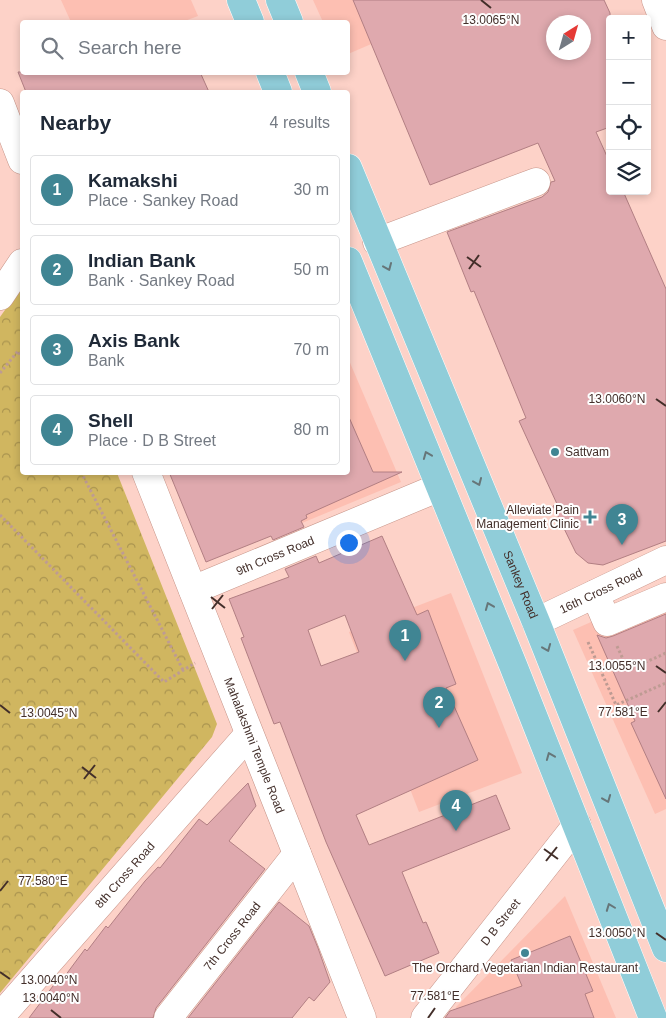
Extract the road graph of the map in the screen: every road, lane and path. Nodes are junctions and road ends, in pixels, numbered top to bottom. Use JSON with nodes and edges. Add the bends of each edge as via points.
{"nodes":[{"id":1,"x":240,"y":0,"type":"edge"},
{"id":2,"x":280,"y":0,"type":"edge"},
{"id":3,"x":656,"y":0,"type":"edge"},
{"id":4,"x":249,"y":20,"type":"edge"},
{"id":5,"x":288,"y":20,"type":"edge"},
{"id":6,"x":666,"y":26,"type":"edge"},
{"id":7,"x":271,"y":75,"type":"edge"},
{"id":8,"x":310,"y":75,"type":"edge"},
{"id":9,"x":277,"y":90,"type":"edge"},
{"id":10,"x":316,"y":90,"type":"edge"},
{"id":11,"x":0,"y":103,"type":"edge"},
{"id":12,"x":20,"y":155,"type":"edge"},
{"id":13,"x":350,"y":173,"type":"edge"},
{"id":14,"x":536,"y":182,"type":"dead end"},
{"id":15,"x":377,"y":242,"type":"junction"},
{"id":16,"x":350,"y":266,"type":"edge"},
{"id":17,"x":20,"y":267,"type":"edge"},
{"id":18,"x":0,"y":296,"type":"edge"},
{"id":19,"x":20,"y":356,"type":"edge"},
{"id":20,"x":0,"y":373,"type":"edge"},
{"id":21,"x":83,"y":475,"type":"edge"},
{"id":22,"x":147,"y":475,"type":"edge"},
{"id":23,"x":440,"y":487,"type":"junction"},
{"id":24,"x":0,"y":515,"type":"edge"},
{"id":25,"x":666,"y":560,"type":"edge"},
{"id":26,"x":193,"y":590,"type":"junction"},
{"id":27,"x":595,"y":594,"type":"junction"},
{"id":28,"x":666,"y":597,"type":"edge"},
{"id":29,"x":536,"y":622,"type":"junction"},
{"id":30,"x":610,"y":630,"type":"junction"},
{"id":31,"x":666,"y":653,"type":"edge"},
{"id":32,"x":666,"y":683,"type":"edge"},
{"id":33,"x":249,"y":734,"type":"junction"},
{"id":34,"x":577,"y":825,"type":"junction"},
{"id":35,"x":297,"y":854,"type":"junction"},
{"id":36,"x":666,"y":948,"type":"edge"},
{"id":37,"x":0,"y":1017,"type":"edge"},
{"id":38,"x":168,"y":1018,"type":"edge"},
{"id":39,"x":362,"y":1018,"type":"edge"},
{"id":40,"x":424,"y":1018,"type":"edge"},
{"id":41,"x":653,"y":1018,"type":"edge"}],
"edges":[{"from":1,"to":4,"type":"main road"},
{"from":2,"to":5,"type":"main road"},
{"from":3,"to":6,"type":"street"},
{"from":7,"to":9,"type":"main road"},
{"from":8,"to":10,"type":"main road"},
{"from":11,"to":12,"type":"street"},
{"from":13,"to":15,"type":"main road","name":"Sankey Road"},
{"from":14,"to":15,"type":"street"},
{"from":15,"to":29,"type":"main road","name":"Sankey Road","one_way":true},
{"from":23,"to":16,"type":"main road","one_way":true},
{"from":17,"to":18,"type":"street"},
{"from":19,"to":20,"type":"path","via":[[18,351]]},
{"from":21,"to":24,"type":"path","via":[[184,670],[164,682]]},
{"from":22,"to":26,"type":"street","name":"Mahalakshmi Temple Road"},
{"from":23,"to":26,"type":"street","name":"9th Cross Road"},
{"from":34,"to":23,"type":"main road","one_way":true},
{"from":25,"to":27,"type":"street","name":"16th Cross Road"},
{"from":26,"to":33,"type":"street","name":"Mahalakshmi Temple Road"},
{"from":27,"to":29,"type":"street","name":"16th Cross Road"},
{"from":27,"to":30,"type":"street"},
{"from":28,"to":30,"type":"street"},
{"from":29,"to":36,"type":"main road","name":"Sankey Road","one_way":true},
{"from":30,"to":31,"type":"path","via":[[628,670]]},
{"from":30,"to":32,"type":"path","via":[[584,632],[616,705]]},
{"from":33,"to":35,"type":"street","name":"Mahalakshmi Temple Road"},
{"from":33,"to":37,"type":"street","name":"8th Cross Road"},
{"from":34,"to":40,"type":"street","name":"D B Street"},
{"from":41,"to":34,"type":"main road","one_way":true},
{"from":35,"to":38,"type":"street","name":"7th Cross Road"},
{"from":35,"to":39,"type":"street","name":"Mahalakshmi Temple Road"}]}
